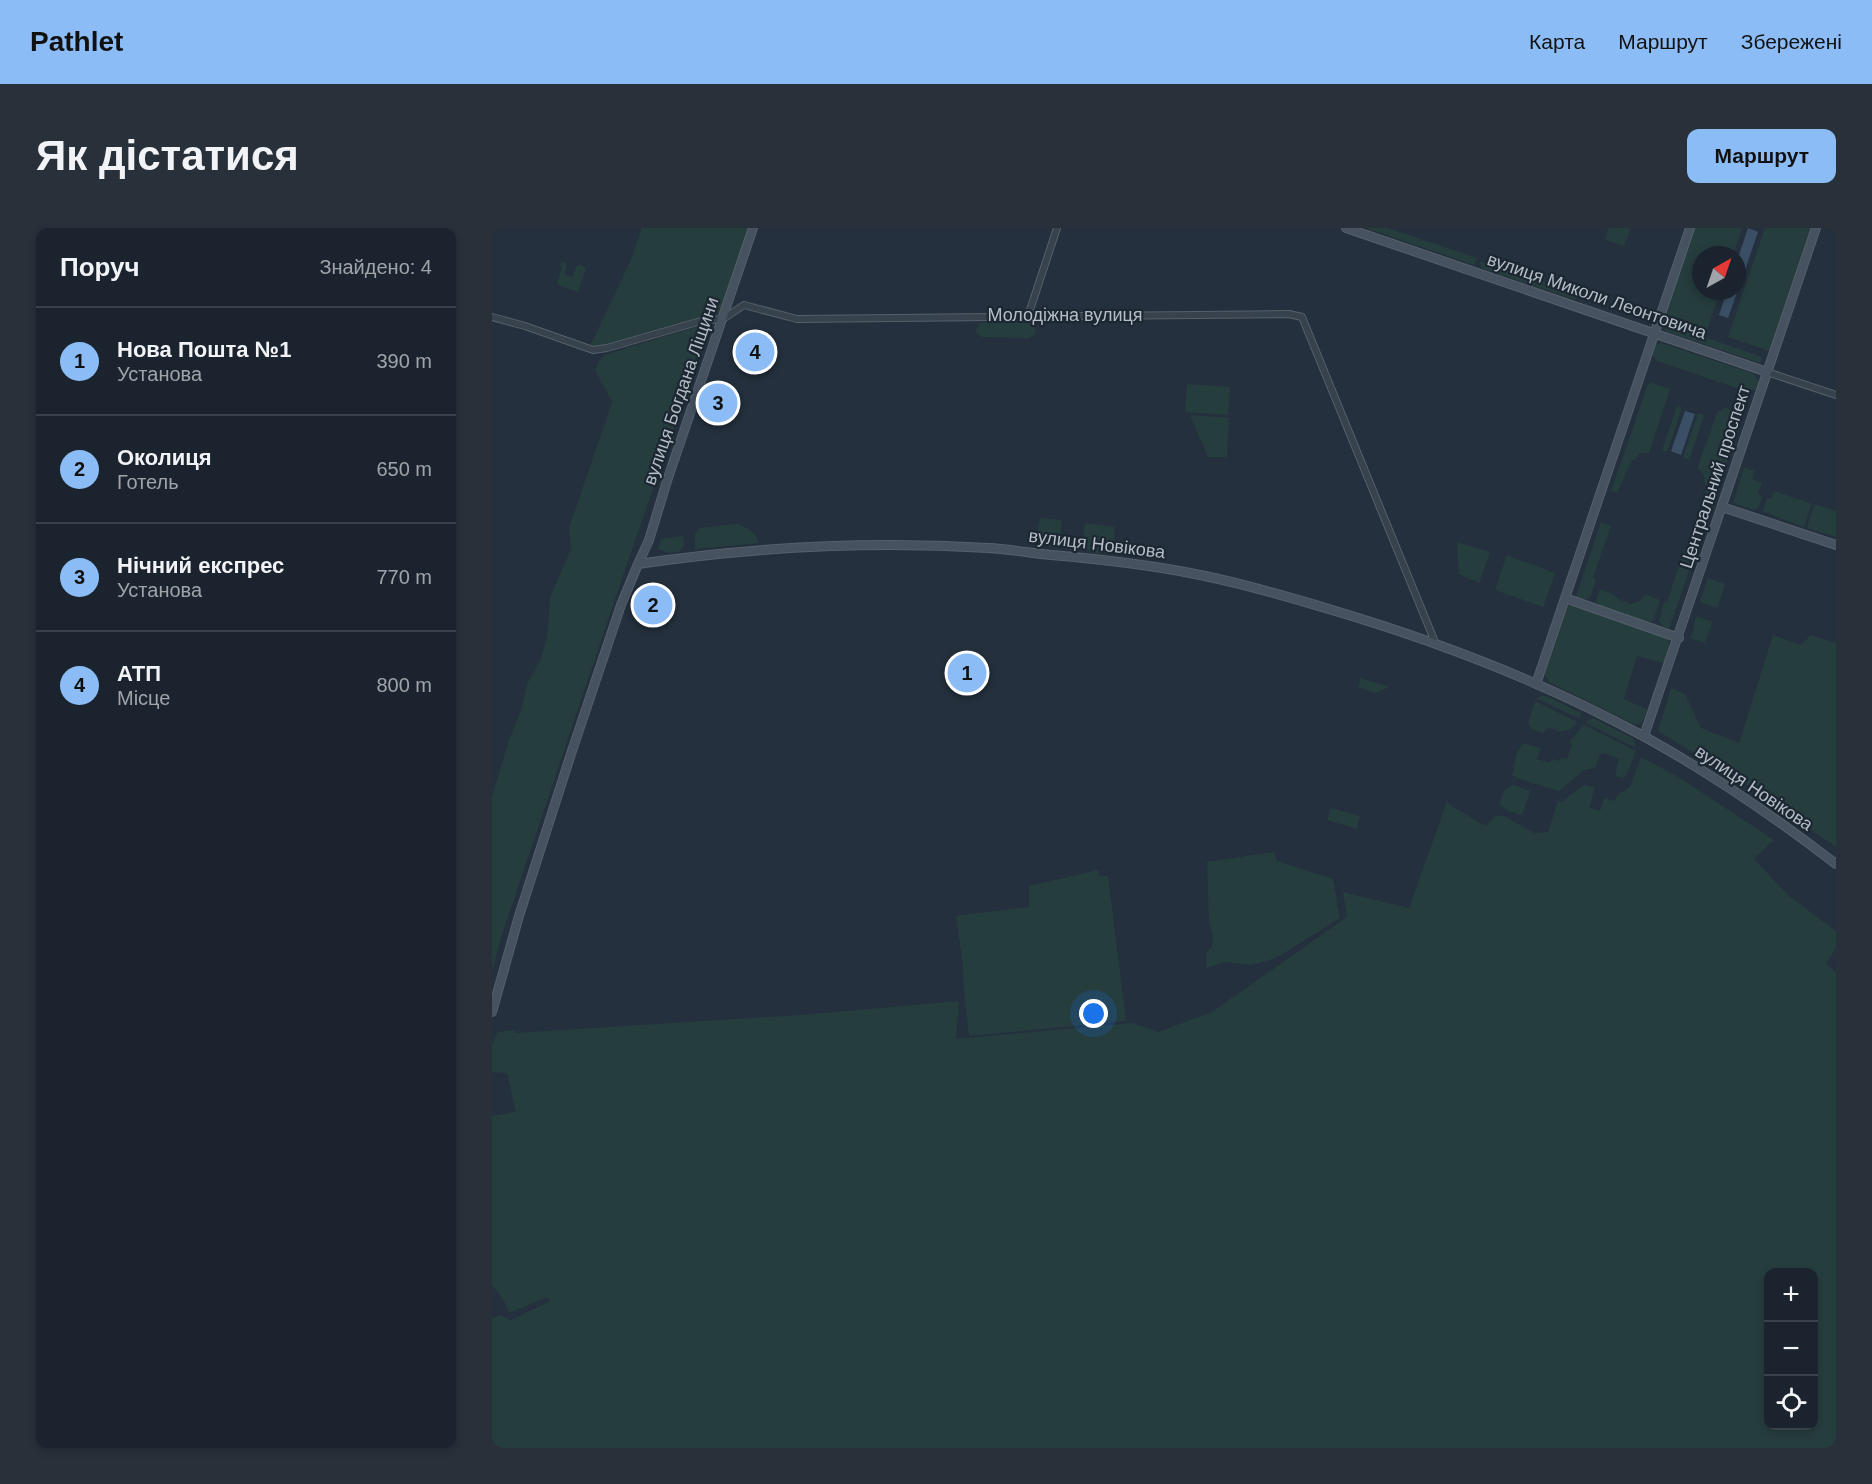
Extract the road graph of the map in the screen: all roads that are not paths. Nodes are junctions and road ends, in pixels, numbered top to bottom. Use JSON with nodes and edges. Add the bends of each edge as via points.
{"nodes":[{"id":1,"x":753,"y":228,"type":"edge"},
{"id":2,"x":1057,"y":228,"type":"edge"},
{"id":3,"x":1346,"y":228,"type":"edge"},
{"id":4,"x":1690,"y":228,"type":"edge"},
{"id":5,"x":1816,"y":228,"type":"edge"},
{"id":6,"x":1028,"y":316,"type":"junction"},
{"id":7,"x":492,"y":317,"type":"edge"},
{"id":8,"x":723,"y":319,"type":"junction"},
{"id":9,"x":1654,"y":332,"type":"junction"},
{"id":10,"x":1767,"y":372,"type":"junction"},
{"id":11,"x":1836,"y":395,"type":"edge"},
{"id":12,"x":1722,"y":507,"type":"junction"},
{"id":13,"x":1836,"y":545,"type":"edge"},
{"id":14,"x":638,"y":564,"type":"junction"},
{"id":15,"x":1565,"y":598,"type":"junction"},
{"id":16,"x":1679,"y":638,"type":"junction"},
{"id":17,"x":1435,"y":642,"type":"junction"},
{"id":18,"x":1536,"y":684,"type":"junction"},
{"id":19,"x":1648,"y":739,"type":"junction"},
{"id":20,"x":1836,"y":864,"type":"edge"},
{"id":21,"x":492,"y":1012,"type":"edge"}],
"edges":[{"from":1,"to":8,"type":"street","name":"вулиця Богдана Ліщини"},
{"from":2,"to":6,"type":"street"},
{"from":3,"to":9,"type":"street","name":"вулиця Миколи Леонтовича"},
{"from":4,"to":9,"type":"street"},
{"from":5,"to":10,"type":"street","name":"Центральний проспект"},
{"from":6,"to":8,"type":"street","name":"Молодіжна вулиця","via":[[798,319],[744,305]]},
{"from":6,"to":17,"type":"street","name":"Молодіжна вулиця","via":[[1302,317]]},
{"from":7,"to":8,"type":"street","name":"Молодіжна вулиця","via":[[593,350],[701,321]]},
{"from":8,"to":14,"type":"street","name":"вулиця Богдана Ліщини","via":[[650,540]]},
{"from":9,"to":10,"type":"street","name":"вулиця Миколи Леонтовича"},
{"from":9,"to":15,"type":"street"},
{"from":10,"to":11,"type":"street","name":"вулиця Миколи Леонтовича"},
{"from":10,"to":12,"type":"street","name":"Центральний проспект"},
{"from":12,"to":13,"type":"street"},
{"from":12,"to":16,"type":"street","name":"Центральний проспект"},
{"from":14,"to":17,"type":"street","name":"вулиця Новікова","via":[[813,546],[990,548],[1194,574],[1286,596]]},
{"from":14,"to":21,"type":"street","name":"вулиця Богдана Ліщини","via":[[522,904]]},
{"from":15,"to":16,"type":"street"},
{"from":15,"to":18,"type":"street"},
{"from":16,"to":19,"type":"street","name":"Центральний проспект"},
{"from":17,"to":18,"type":"street","name":"вулиця Новікова"},
{"from":18,"to":19,"type":"street","name":"вулиця Новікова"},
{"from":19,"to":20,"type":"street","name":"вулиця Новікова","via":[[1760,809]]}]}
